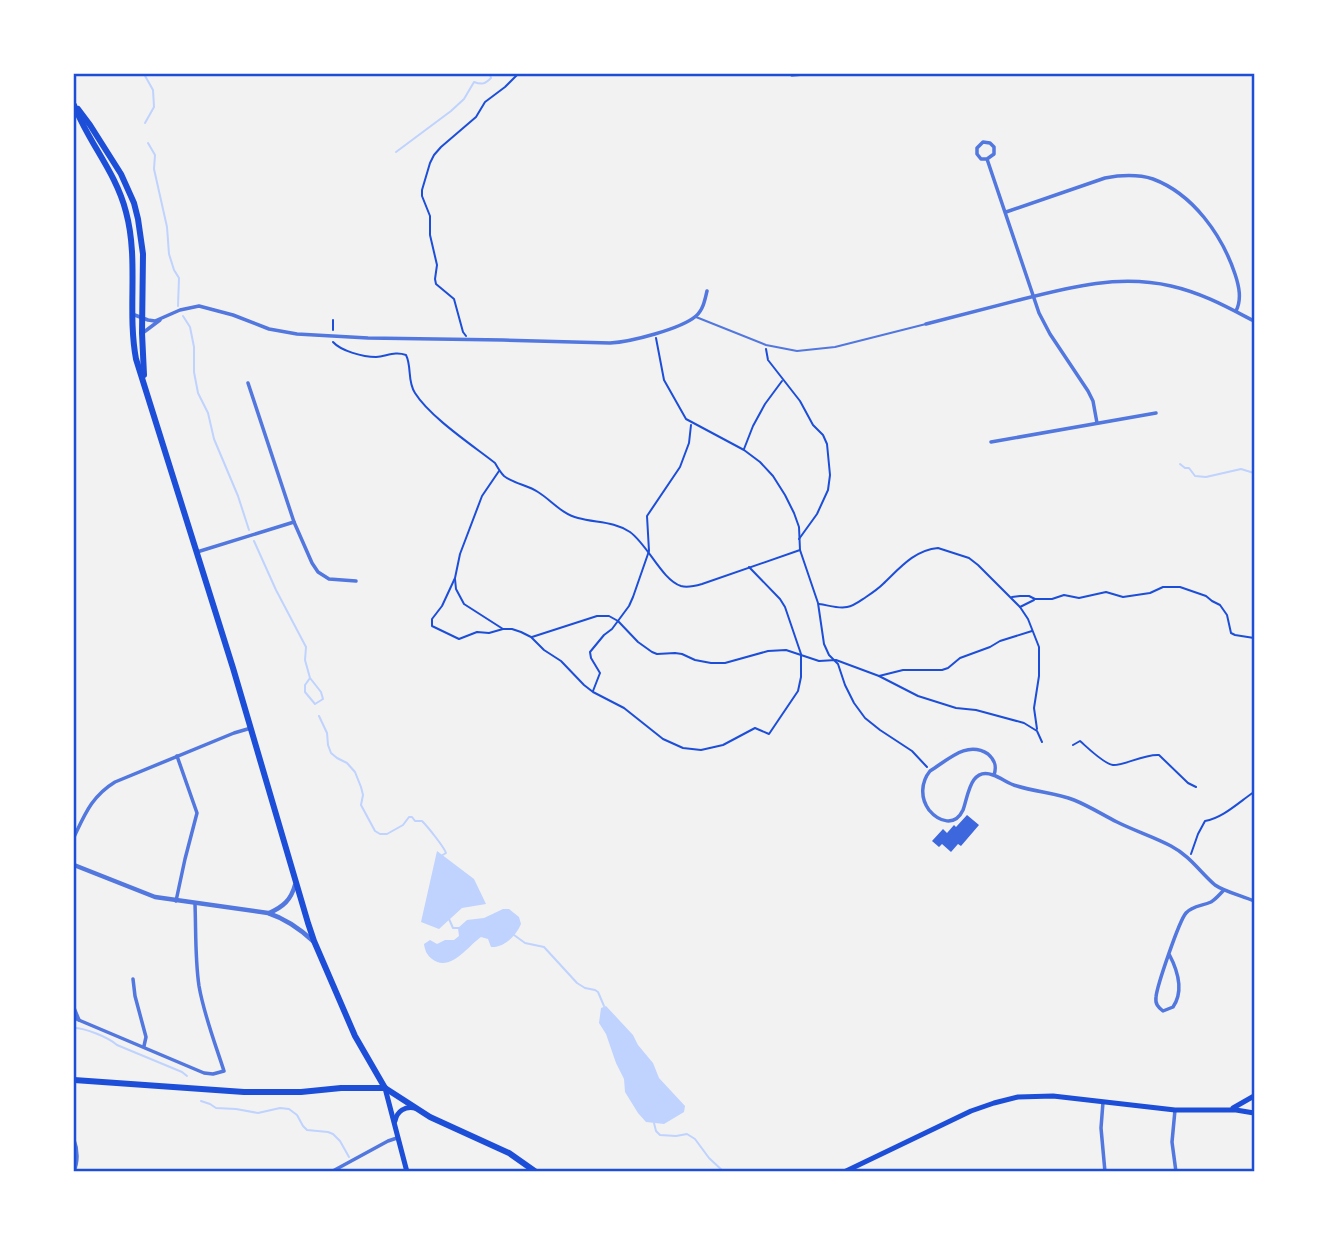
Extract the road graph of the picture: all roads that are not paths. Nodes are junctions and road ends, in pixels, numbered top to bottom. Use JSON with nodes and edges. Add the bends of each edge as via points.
{"nodes":[{"id":1,"x":803,"y":74,"type":"edge"},
{"id":2,"x":792,"y":75,"type":"edge"},
{"id":3,"x":74,"y":105,"type":"edge"},
{"id":4,"x":987,"y":159,"type":"junction"},
{"id":5,"x":1006,"y":212,"type":"junction"},
{"id":6,"x":707,"y":291,"type":"dead end"},
{"id":7,"x":1034,"y":296,"type":"junction"},
{"id":8,"x":1237,"y":311,"type":"junction"},
{"id":9,"x":132,"y":314,"type":"junction"},
{"id":10,"x":142,"y":317,"type":"junction"},
{"id":11,"x":695,"y":317,"type":"junction"},
{"id":12,"x":163,"y":318,"type":"junction"},
{"id":13,"x":1255,"y":321,"type":"edge"},
{"id":14,"x":926,"y":324,"type":"joint"},
{"id":15,"x":142,"y":333,"type":"junction"},
{"id":16,"x":248,"y":383,"type":"dead end"},
{"id":17,"x":146,"y":388,"type":"junction"},
{"id":18,"x":1156,"y":413,"type":"dead end"},
{"id":19,"x":1097,"y":423,"type":"junction"},
{"id":20,"x":991,"y":442,"type":"dead end"},
{"id":21,"x":294,"y":522,"type":"junction"},
{"id":22,"x":197,"y":552,"type":"junction"},
{"id":23,"x":356,"y":581,"type":"dead end"},
{"id":24,"x":251,"y":729,"type":"junction"},
{"id":25,"x":177,"y":756,"type":"junction"},
{"id":26,"x":994,"y":775,"type":"junction"},
{"id":27,"x":74,"y":837,"type":"edge"},
{"id":28,"x":74,"y":864,"type":"edge"},
{"id":29,"x":296,"y":882,"type":"junction"},
{"id":30,"x":1224,"y":890,"type":"junction"},
{"id":31,"x":176,"y":901,"type":"junction"},
{"id":32,"x":1255,"y":901,"type":"edge"},
{"id":33,"x":195,"y":904,"type":"junction"},
{"id":34,"x":268,"y":913,"type":"junction"},
{"id":35,"x":314,"y":942,"type":"junction"},
{"id":36,"x":1170,"y":954,"type":"junction"},
{"id":37,"x":133,"y":979,"type":"dead end"},
{"id":38,"x":74,"y":1007,"type":"edge"},
{"id":39,"x":76,"y":1019,"type":"edge"},
{"id":40,"x":144,"y":1046,"type":"junction"},
{"id":41,"x":74,"y":1080,"type":"edge"},
{"id":42,"x":385,"y":1088,"type":"junction"},
{"id":43,"x":1255,"y":1096,"type":"edge"},
{"id":44,"x":1104,"y":1102,"type":"junction"},
{"id":45,"x":415,"y":1108,"type":"junction"},
{"id":46,"x":1175,"y":1110,"type":"junction"},
{"id":47,"x":1226,"y":1110,"type":"junction"},
{"id":48,"x":1255,"y":1112,"type":"edge"},
{"id":49,"x":394,"y":1124,"type":"junction"},
{"id":50,"x":397,"y":1138,"type":"junction"},
{"id":51,"x":74,"y":1140,"type":"edge"},
{"id":52,"x":74,"y":1171,"type":"edge"},
{"id":53,"x":331,"y":1171,"type":"edge"},
{"id":54,"x":407,"y":1171,"type":"edge"},
{"id":55,"x":536,"y":1171,"type":"edge"},
{"id":56,"x":844,"y":1171,"type":"edge"},
{"id":57,"x":1105,"y":1171,"type":"edge"},
{"id":58,"x":1176,"y":1171,"type":"edge"}],
"edges":[{"from":1,"to":2,"type":"street"},
{"from":3,"to":9,"type":"main road","via":[[115,180],[127,215]]},
{"from":3,"to":10,"type":"main road","via":[[121,174],[134,203],[143,254]]},
{"from":4,"to":4,"type":"street","via":[[977,154],[976,148],[983,142],[994,149]]},
{"from":4,"to":5,"type":"street"},
{"from":5,"to":7,"type":"street"},
{"from":5,"to":8,"type":"street","via":[[1105,178],[1137,175],[1154,180],[1184,199],[1217,235],[1237,283]]},
{"from":6,"to":11,"type":"street"},
{"from":7,"to":8,"type":"street","via":[[1097,282],[1138,281],[1186,290]]},
{"from":7,"to":14,"type":"street"},
{"from":7,"to":19,"type":"street","via":[[1050,334],[1093,401]]},
{"from":8,"to":13,"type":"street"},
{"from":9,"to":10,"type":"street"},
{"from":9,"to":17,"type":"main road","via":[[136,359]]},
{"from":10,"to":12,"type":"street"},
{"from":10,"to":15,"type":"main road"},
{"from":11,"to":12,"type":"street","via":[[679,326],[610,343],[297,334],[199,306]]},
{"from":11,"to":14,"type":"lane","via":[[766,345],[797,351],[844,345]]},
{"from":12,"to":15,"type":"street"},
{"from":15,"to":17,"type":"main road"},
{"from":16,"to":21,"type":"street"},
{"from":17,"to":22,"type":"main road"},
{"from":18,"to":19,"type":"street"},
{"from":19,"to":20,"type":"street"},
{"from":21,"to":22,"type":"street"},
{"from":21,"to":23,"type":"street","via":[[318,572],[329,579]]},
{"from":22,"to":24,"type":"main road"},
{"from":24,"to":25,"type":"street"},
{"from":24,"to":29,"type":"main road"},
{"from":25,"to":27,"type":"street","via":[[103,790]]},
{"from":25,"to":31,"type":"street","via":[[197,813]]},
{"from":26,"to":26,"type":"street","via":[[992,757],[973,748],[961,751],[926,776],[925,804],[937,818],[949,822],[961,814],[971,783],[982,775]]},
{"from":26,"to":30,"type":"street","via":[[1016,786],[1078,801],[1175,848]]},
{"from":28,"to":31,"type":"street","via":[[142,893]]},
{"from":29,"to":34,"type":"street","via":[[290,899]]},
{"from":29,"to":35,"type":"main road"},
{"from":30,"to":32,"type":"street"},
{"from":30,"to":36,"type":"street","via":[[1212,901],[1186,912]]},
{"from":31,"to":33,"type":"street"},
{"from":33,"to":34,"type":"street"},
{"from":33,"to":40,"type":"street","via":[[199,987],[224,1071],[204,1073]]},
{"from":34,"to":35,"type":"street","via":[[288,921]]},
{"from":35,"to":42,"type":"main road","via":[[352,1030]]},
{"from":36,"to":36,"type":"street","via":[[1179,996],[1173,1007],[1163,1011],[1156,998]]},
{"from":37,"to":40,"type":"street"},
{"from":38,"to":39,"type":"street"},
{"from":39,"to":40,"type":"street"},
{"from":41,"to":42,"type":"main road","via":[[244,1092]]},
{"from":42,"to":45,"type":"main road"},
{"from":42,"to":49,"type":"main road"},
{"from":43,"to":47,"type":"main road"},
{"from":44,"to":46,"type":"main road"},
{"from":44,"to":56,"type":"main road","via":[[1044,1096],[1002,1101]]},
{"from":44,"to":57,"type":"street"},
{"from":45,"to":49,"type":"main road","via":[[400,1111]]},
{"from":45,"to":55,"type":"main road"},
{"from":46,"to":47,"type":"main road"},
{"from":46,"to":58,"type":"street","via":[[1172,1142]]},
{"from":47,"to":48,"type":"main road"},
{"from":49,"to":50,"type":"main road"},
{"from":50,"to":53,"type":"street"},
{"from":50,"to":54,"type":"main road"},
{"from":51,"to":52,"type":"street"}]}
